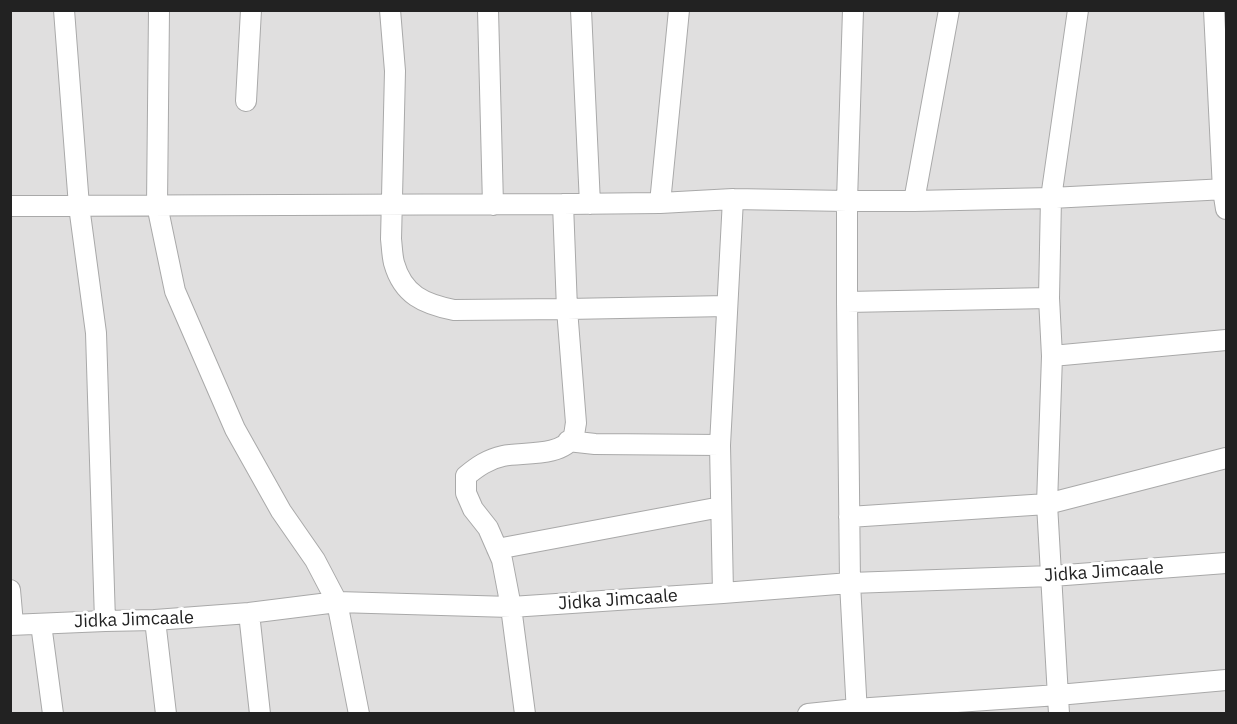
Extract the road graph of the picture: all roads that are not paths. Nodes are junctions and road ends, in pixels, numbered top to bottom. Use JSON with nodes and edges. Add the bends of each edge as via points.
{"nodes":[{"id":1,"x":64,"y":10,"type":"edge"},
{"id":2,"x":159,"y":10,"type":"edge"},
{"id":3,"x":252,"y":10,"type":"edge"},
{"id":4,"x":390,"y":10,"type":"edge"},
{"id":5,"x":488,"y":10,"type":"edge"},
{"id":6,"x":581,"y":10,"type":"edge"},
{"id":7,"x":679,"y":10,"type":"edge"},
{"id":8,"x":853,"y":10,"type":"edge"},
{"id":9,"x":949,"y":10,"type":"edge"},
{"id":10,"x":1078,"y":10,"type":"edge"},
{"id":11,"x":1214,"y":10,"type":"edge"},
{"id":12,"x":1221,"y":50,"type":"edge"},
{"id":13,"x":246,"y":101,"type":"dead end"},
{"id":14,"x":1225,"y":189,"type":"edge"},
{"id":15,"x":1051,"y":198,"type":"junction"},
{"id":16,"x":733,"y":199,"type":"junction"},
{"id":17,"x":847,"y":201,"type":"junction"},
{"id":18,"x":914,"y":201,"type":"junction"},
{"id":19,"x":660,"y":202,"type":"junction"},
{"id":20,"x":563,"y":204,"type":"junction"},
{"id":21,"x":590,"y":204,"type":"junction"},
{"id":22,"x":158,"y":205,"type":"junction"},
{"id":23,"x":493,"y":205,"type":"junction"},
{"id":24,"x":10,"y":206,"type":"edge"},
{"id":25,"x":79,"y":206,"type":"junction"},
{"id":26,"x":392,"y":206,"type":"junction"},
{"id":27,"x":1227,"y":209,"type":"edge"},
{"id":28,"x":1049,"y":298,"type":"junction"},
{"id":29,"x":847,"y":302,"type":"junction"},
{"id":30,"x":727,"y":306,"type":"junction"},
{"id":31,"x":567,"y":309,"type":"junction"},
{"id":32,"x":1227,"y":340,"type":"edge"},
{"id":33,"x":1052,"y":356,"type":"junction"},
{"id":34,"x":568,"y":441,"type":"junction"},
{"id":35,"x":720,"y":445,"type":"junction"},
{"id":36,"x":1227,"y":458,"type":"edge"},
{"id":37,"x":1047,"y":504,"type":"junction"},
{"id":38,"x":721,"y":507,"type":"junction"},
{"id":39,"x":849,"y":517,"type":"junction"},
{"id":40,"x":497,"y":549,"type":"junction"},
{"id":41,"x":1227,"y":563,"type":"edge"},
{"id":42,"x":1052,"y":576,"type":"junction"},
{"id":43,"x":850,"y":583,"type":"junction"},
{"id":44,"x":10,"y":590,"type":"edge"},
{"id":45,"x":723,"y":593,"type":"junction"},
{"id":46,"x":337,"y":602,"type":"junction"},
{"id":47,"x":511,"y":607,"type":"junction"},
{"id":48,"x":249,"y":613,"type":"junction"},
{"id":49,"x":155,"y":620,"type":"junction"},
{"id":50,"x":105,"y":621,"type":"junction"},
{"id":51,"x":41,"y":624,"type":"junction"},
{"id":52,"x":12,"y":625,"type":"edge"},
{"id":53,"x":1227,"y":680,"type":"edge"},
{"id":54,"x":1058,"y":705,"type":"edge"},
{"id":55,"x":856,"y":711,"type":"edge"},
{"id":56,"x":53,"y":714,"type":"edge"},
{"id":57,"x":166,"y":714,"type":"edge"},
{"id":58,"x":260,"y":714,"type":"edge"},
{"id":59,"x":359,"y":714,"type":"edge"},
{"id":60,"x":525,"y":714,"type":"edge"},
{"id":61,"x":808,"y":714,"type":"edge"}],
"edges":[{"from":1,"to":25,"type":"street"},
{"from":2,"to":22,"type":"street"},
{"from":3,"to":13,"type":"street"},
{"from":4,"to":26,"type":"street","via":[[395,71]]},
{"from":5,"to":23,"type":"street"},
{"from":6,"to":21,"type":"street"},
{"from":7,"to":19,"type":"street"},
{"from":8,"to":17,"type":"street"},
{"from":9,"to":18,"type":"street"},
{"from":10,"to":15,"type":"street"},
{"from":11,"to":12,"type":"street"},
{"from":12,"to":14,"type":"street"},
{"from":14,"to":15,"type":"street"},
{"from":14,"to":27,"type":"street"},
{"from":15,"to":18,"type":"street"},
{"from":15,"to":28,"type":"street"},
{"from":16,"to":17,"type":"street"},
{"from":16,"to":19,"type":"street"},
{"from":16,"to":30,"type":"street"},
{"from":17,"to":18,"type":"street"},
{"from":17,"to":29,"type":"street"},
{"from":19,"to":21,"type":"street"},
{"from":20,"to":21,"type":"street"},
{"from":20,"to":23,"type":"street"},
{"from":20,"to":31,"type":"street"},
{"from":22,"to":25,"type":"street"},
{"from":22,"to":26,"type":"street"},
{"from":22,"to":46,"type":"street","via":[[175,291],[235,429]]},
{"from":23,"to":26,"type":"street"},
{"from":24,"to":25,"type":"street"},
{"from":25,"to":50,"type":"street","via":[[96,333]]},
{"from":26,"to":31,"type":"street","via":[[394,262],[402,283],[417,298],[454,310]]},
{"from":28,"to":29,"type":"street"},
{"from":28,"to":33,"type":"street"},
{"from":29,"to":39,"type":"street"},
{"from":30,"to":31,"type":"street"},
{"from":30,"to":35,"type":"street"},
{"from":31,"to":34,"type":"street","via":[[576,423]]},
{"from":32,"to":33,"type":"street"},
{"from":33,"to":37,"type":"street"},
{"from":34,"to":35,"type":"street"},
{"from":34,"to":40,"type":"street","via":[[553,450],[502,456],[480,464],[466,476],[469,501]]},
{"from":35,"to":38,"type":"street"},
{"from":36,"to":37,"type":"street"},
{"from":37,"to":39,"type":"street"},
{"from":37,"to":42,"type":"street"},
{"from":38,"to":40,"type":"street"},
{"from":38,"to":45,"type":"street"},
{"from":39,"to":43,"type":"street"},
{"from":40,"to":47,"type":"street"},
{"from":41,"to":42,"type":"street","name":"Jidka Jimcaale"},
{"from":42,"to":43,"type":"street","name":"Jidka Jimcaale"},
{"from":42,"to":54,"type":"street"},
{"from":43,"to":45,"type":"street","name":"Jidka Jimcaale"},
{"from":43,"to":55,"type":"street"},
{"from":44,"to":52,"type":"street"},
{"from":45,"to":47,"type":"street","name":"Jidka Jimcaale"},
{"from":46,"to":47,"type":"street","name":"Jidka Jimcaale"},
{"from":46,"to":48,"type":"street","name":"Jidka Jimcaale"},
{"from":46,"to":59,"type":"street"},
{"from":47,"to":60,"type":"street"},
{"from":48,"to":49,"type":"street","name":"Jidka Jimcaale"},
{"from":48,"to":58,"type":"street"},
{"from":49,"to":50,"type":"street","name":"Jidka Jimcaale"},
{"from":49,"to":57,"type":"street"},
{"from":50,"to":51,"type":"street","name":"Jidka Jimcaale"},
{"from":51,"to":52,"type":"street","name":"Jidka Jimcaale"},
{"from":51,"to":56,"type":"street"},
{"from":53,"to":54,"type":"street"},
{"from":54,"to":55,"type":"street"},
{"from":55,"to":61,"type":"street"}]}
